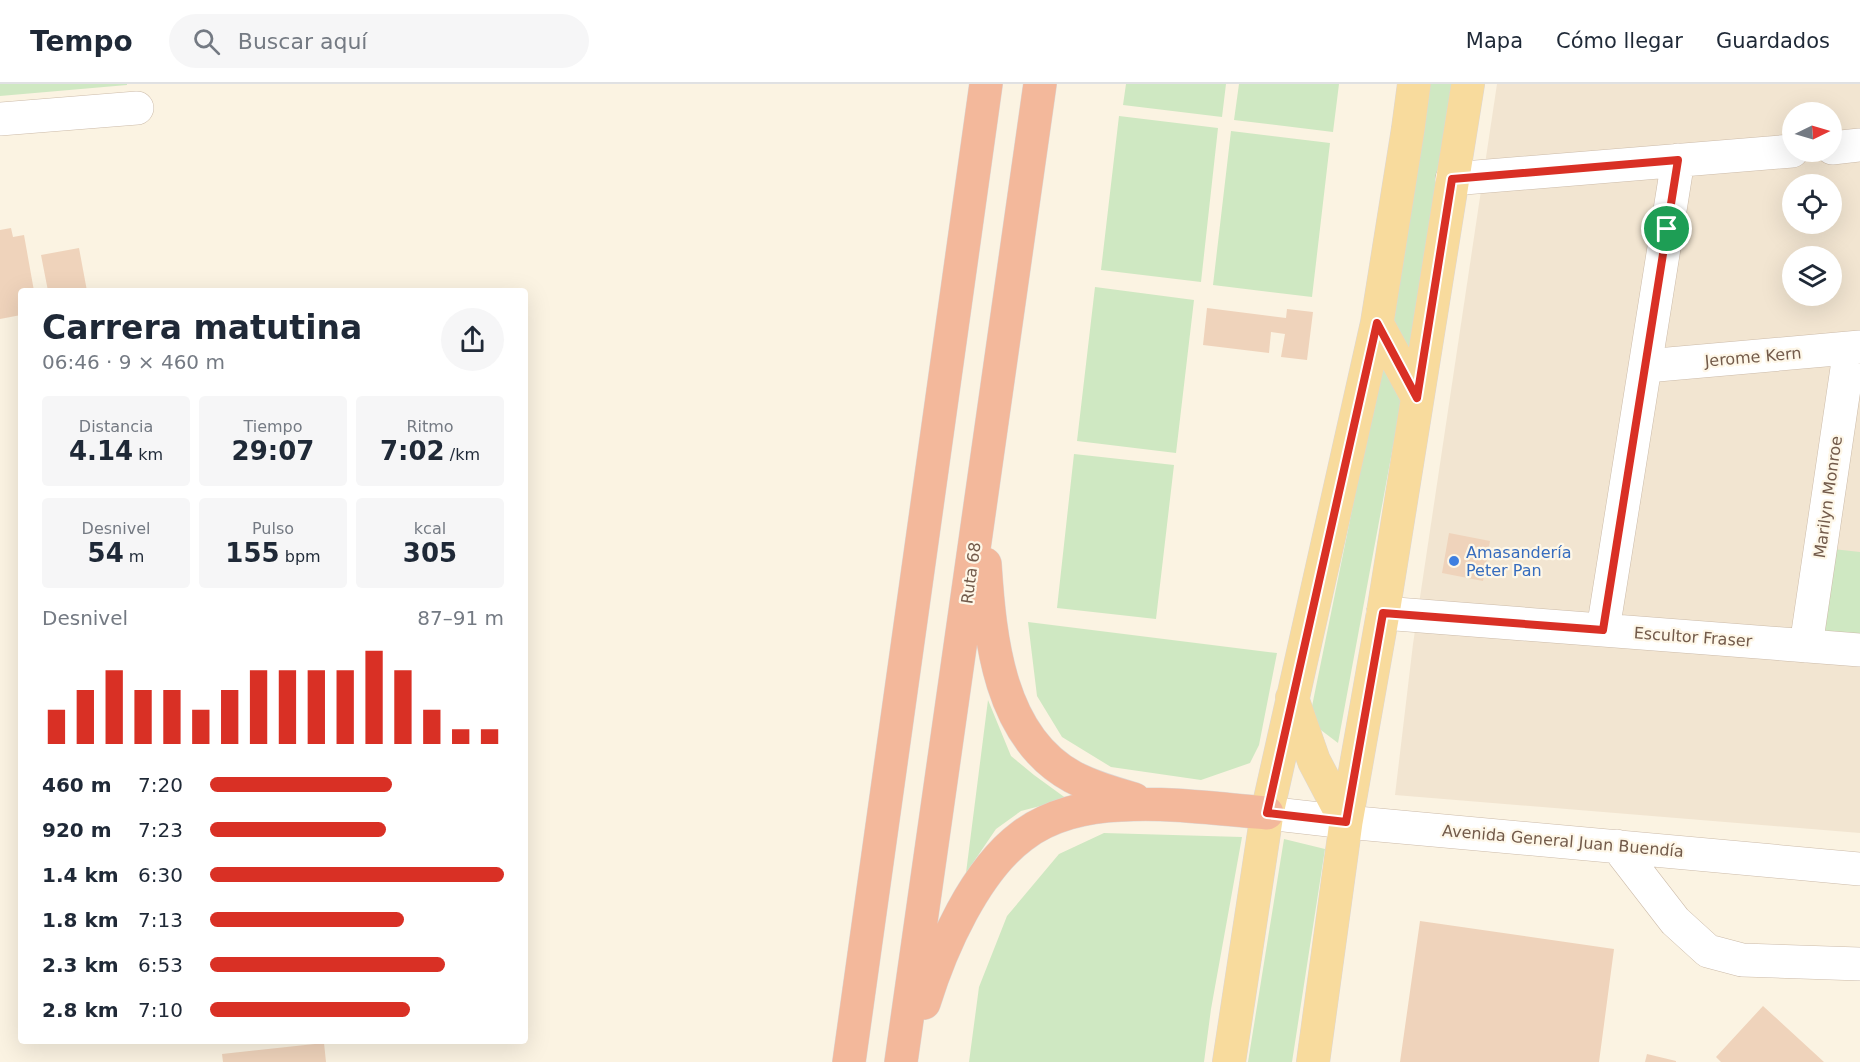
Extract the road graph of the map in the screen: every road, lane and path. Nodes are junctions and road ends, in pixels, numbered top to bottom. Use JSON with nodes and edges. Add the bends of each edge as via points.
{"nodes":[{"id":1,"x":986,"y":84,"type":"edge"},
{"id":2,"x":1040,"y":84,"type":"edge"},
{"id":3,"x":1414,"y":84,"type":"edge"},
{"id":4,"x":1468,"y":84,"type":"edge"},
{"id":5,"x":137,"y":108,"type":"dead end"},
{"id":6,"x":0,"y":119,"type":"edge"},
{"id":7,"x":1860,"y":146,"type":"edge"},
{"id":8,"x":1842,"y":147,"type":"edge"},
{"id":9,"x":1782,"y":152,"type":"edge"},
{"id":10,"x":1678,"y":160,"type":"junction"},
{"id":11,"x":1452,"y":179,"type":"junction"},
{"id":12,"x":1377,"y":323,"type":"junction"},
{"id":13,"x":1855,"y":348,"type":"edge"},
{"id":14,"x":1646,"y":366,"type":"junction"},
{"id":15,"x":1417,"y":398,"type":"junction"},
{"id":16,"x":980,"y":506,"type":"junction"},
{"id":17,"x":1383,"y":613,"type":"junction"},
{"id":18,"x":1603,"y":630,"type":"junction"},
{"id":19,"x":1806,"y":646,"type":"junction"},
{"id":20,"x":1860,"y":650,"type":"edge"},
{"id":21,"x":1292,"y":698,"type":"junction"},
{"id":22,"x":1156,"y":804,"type":"junction"},
{"id":23,"x":1267,"y":813,"type":"junction"},
{"id":24,"x":1346,"y":822,"type":"junction"},
{"id":25,"x":1617,"y":846,"type":"junction"},
{"id":26,"x":1860,"y":868,"type":"edge"},
{"id":27,"x":1860,"y":963,"type":"edge"},
{"id":28,"x":849,"y":1062,"type":"edge"},
{"id":29,"x":903,"y":1062,"type":"edge"},
{"id":30,"x":1229,"y":1062,"type":"edge"},
{"id":31,"x":1313,"y":1062,"type":"edge"}],
"edges":[{"from":1,"to":28,"type":"highway"},
{"from":2,"to":16,"type":"highway","name":"Ruta 68"},
{"from":3,"to":12,"type":"main road"},
{"from":4,"to":11,"type":"main road"},
{"from":5,"to":6,"type":"street"},
{"from":7,"to":8,"type":"street"},
{"from":9,"to":10,"type":"street"},
{"from":10,"to":11,"type":"street"},
{"from":10,"to":14,"type":"street"},
{"from":11,"to":15,"type":"main road"},
{"from":12,"to":15,"type":"main road"},
{"from":12,"to":21,"type":"main road"},
{"from":13,"to":14,"type":"street","name":"Jerome Kern"},
{"from":13,"to":19,"type":"street","name":"Marilyn Monroe"},
{"from":14,"to":18,"type":"street"},
{"from":15,"to":17,"type":"main road"},
{"from":16,"to":22,"type":"highway","via":[[996,653],[1016,718],[1036,746],[1072,776],[1118,795]]},
{"from":16,"to":29,"type":"highway","name":"Ruta 68"},
{"from":17,"to":18,"type":"street","name":"Escultor Fraser"},
{"from":17,"to":24,"type":"main road"},
{"from":18,"to":19,"type":"street","name":"Escultor Fraser"},
{"from":19,"to":20,"type":"street","name":"Escultor Fraser"},
{"from":21,"to":23,"type":"main road"},
{"from":21,"to":24,"type":"main road","via":[[1314,761]]},
{"from":22,"to":23,"type":"highway"},
{"from":22,"to":29,"type":"highway","via":[[1102,807],[1059,816],[1023,834],[1004,852],[973,894],[946,945]]},
{"from":23,"to":24,"type":"street","name":"Avenida General Juan Buendía"},
{"from":23,"to":30,"type":"main road"},
{"from":24,"to":25,"type":"street","name":"Avenida General Juan Buendía"},
{"from":24,"to":31,"type":"main road"},
{"from":25,"to":26,"type":"street","name":"Avenida General Juan Buendía"},
{"from":25,"to":27,"type":"street","via":[[1676,921],[1708,951],[1742,960]]}]}
